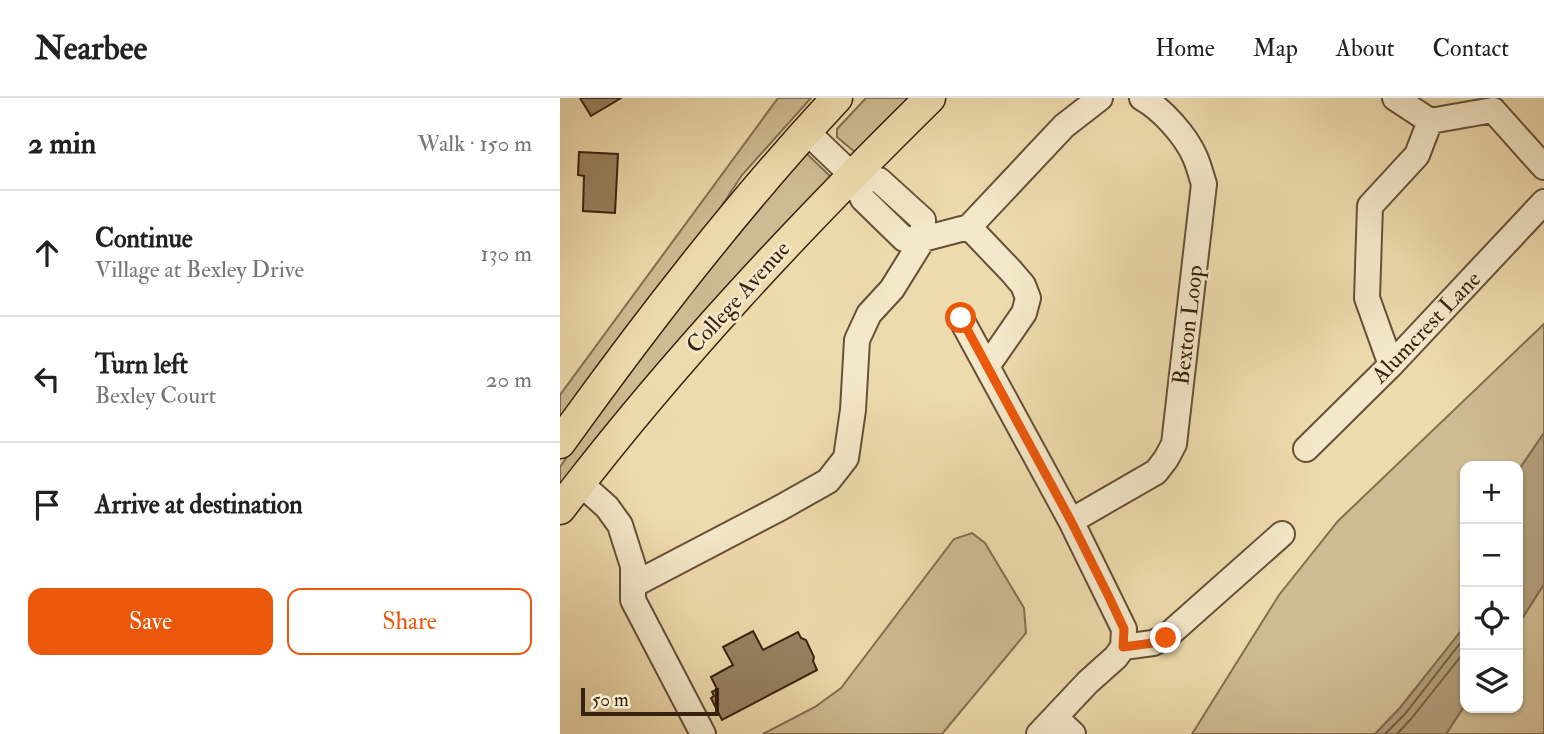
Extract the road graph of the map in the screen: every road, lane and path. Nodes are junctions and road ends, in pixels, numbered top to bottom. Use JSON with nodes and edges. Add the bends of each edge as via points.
{"nodes":[{"id":1,"x":837,"y":98,"type":"edge"},
{"id":2,"x":930,"y":98,"type":"edge"},
{"id":3,"x":1100,"y":98,"type":"edge"},
{"id":4,"x":1142,"y":98,"type":"edge"},
{"id":5,"x":1395,"y":98,"type":"edge"},
{"id":6,"x":1497,"y":104,"type":"edge"},
{"id":7,"x":1430,"y":121,"type":"junction"},
{"id":8,"x":806,"y":131,"type":"junction"},
{"id":9,"x":1544,"y":167,"type":"edge"},
{"id":10,"x":852,"y":176,"type":"junction"},
{"id":11,"x":1544,"y":202,"type":"edge"},
{"id":12,"x":969,"y":227,"type":"junction"},
{"id":13,"x":923,"y":239,"type":"junction"},
{"id":14,"x":961,"y":318,"type":"dead end"},
{"id":15,"x":988,"y":365,"type":"junction"},
{"id":16,"x":1391,"y":365,"type":"junction"},
{"id":17,"x":560,"y":443,"type":"edge"},
{"id":18,"x":1306,"y":449,"type":"dead end"},
{"id":19,"x":580,"y":483,"type":"junction"},
{"id":20,"x":560,"y":509,"type":"edge"},
{"id":21,"x":1071,"y":521,"type":"junction"},
{"id":22,"x":1282,"y":534,"type":"dead end"},
{"id":23,"x":633,"y":584,"type":"junction"},
{"id":24,"x":1123,"y":647,"type":"junction"},
{"id":25,"x":1055,"y":728,"type":"edge"},
{"id":26,"x":703,"y":734,"type":"edge"}],
"edges":[{"from":1,"to":8,"type":"main road"},
{"from":2,"to":10,"type":"main road","name":"College Avenue"},
{"from":3,"to":12,"type":"street","via":[[1064,126]]},
{"from":4,"to":21,"type":"street","name":"Bexton Loop","via":[[1179,130],[1195,156],[1204,184],[1174,444],[1156,472]]},
{"from":5,"to":7,"type":"street"},
{"from":6,"to":7,"type":"street"},
{"from":6,"to":9,"type":"street"},
{"from":7,"to":16,"type":"street","via":[[1417,155],[1370,205],[1367,298]]},
{"from":8,"to":10,"type":"street"},
{"from":8,"to":17,"type":"main road","via":[[720,232]]},
{"from":10,"to":13,"type":"street","via":[[863,199],[904,239]]},
{"from":10,"to":19,"type":"main road","name":"College Avenue","via":[[702,335]]},
{"from":11,"to":16,"type":"street","name":"Alumcrest Lane"},
{"from":12,"to":13,"type":"street"},
{"from":12,"to":15,"type":"street","via":[[1012,271],[1028,298],[1024,313]]},
{"from":13,"to":23,"type":"street","via":[[892,289],[869,314],[857,340],[846,458],[828,481]]},
{"from":14,"to":15,"type":"street"},
{"from":15,"to":21,"type":"street"},
{"from":16,"to":18,"type":"street","name":"Alumcrest Lane"},
{"from":19,"to":20,"type":"main road","name":"College Avenue"},
{"from":19,"to":23,"type":"street","via":[[620,525],[633,566]]},
{"from":21,"to":24,"type":"street","via":[[1124,629]]},
{"from":22,"to":24,"type":"street","via":[[1166,638]]},
{"from":23,"to":26,"type":"street","via":[[633,600]]},
{"from":24,"to":25,"type":"street","via":[[1088,682]]}]}
